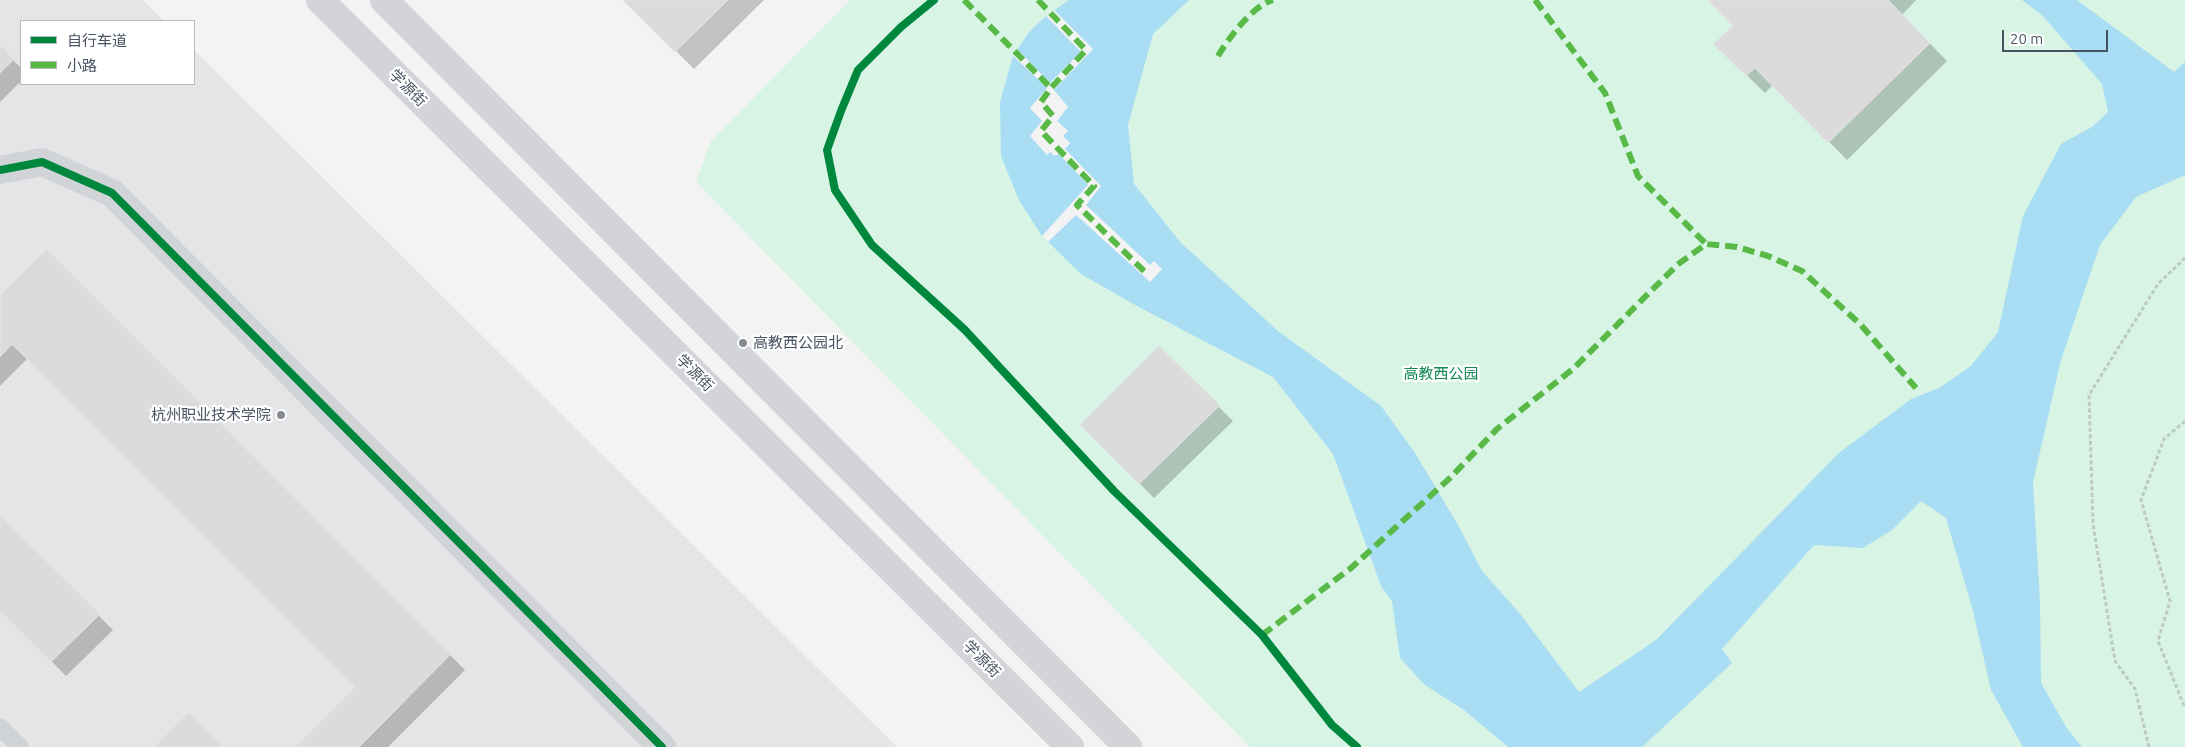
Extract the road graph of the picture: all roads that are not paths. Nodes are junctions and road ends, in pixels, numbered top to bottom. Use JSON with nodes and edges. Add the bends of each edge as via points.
{"nodes":[{"id":1,"x":320,"y":0,"type":"edge"},
{"id":2,"x":384,"y":0,"type":"edge"},
{"id":3,"x":0,"y":170,"type":"edge"},
{"id":4,"x":0,"y":727,"type":"edge"},
{"id":5,"x":20,"y":747,"type":"edge"},
{"id":6,"x":662,"y":747,"type":"edge"},
{"id":7,"x":1070,"y":747,"type":"edge"},
{"id":8,"x":1128,"y":747,"type":"edge"}],
"edges":[{"from":1,"to":7,"type":"main road","name":"学源街"},
{"from":2,"to":8,"type":"main road"},
{"from":3,"to":6,"type":"street","via":[[42,162],[112,193]]},
{"from":4,"to":5,"type":"lane"}]}
